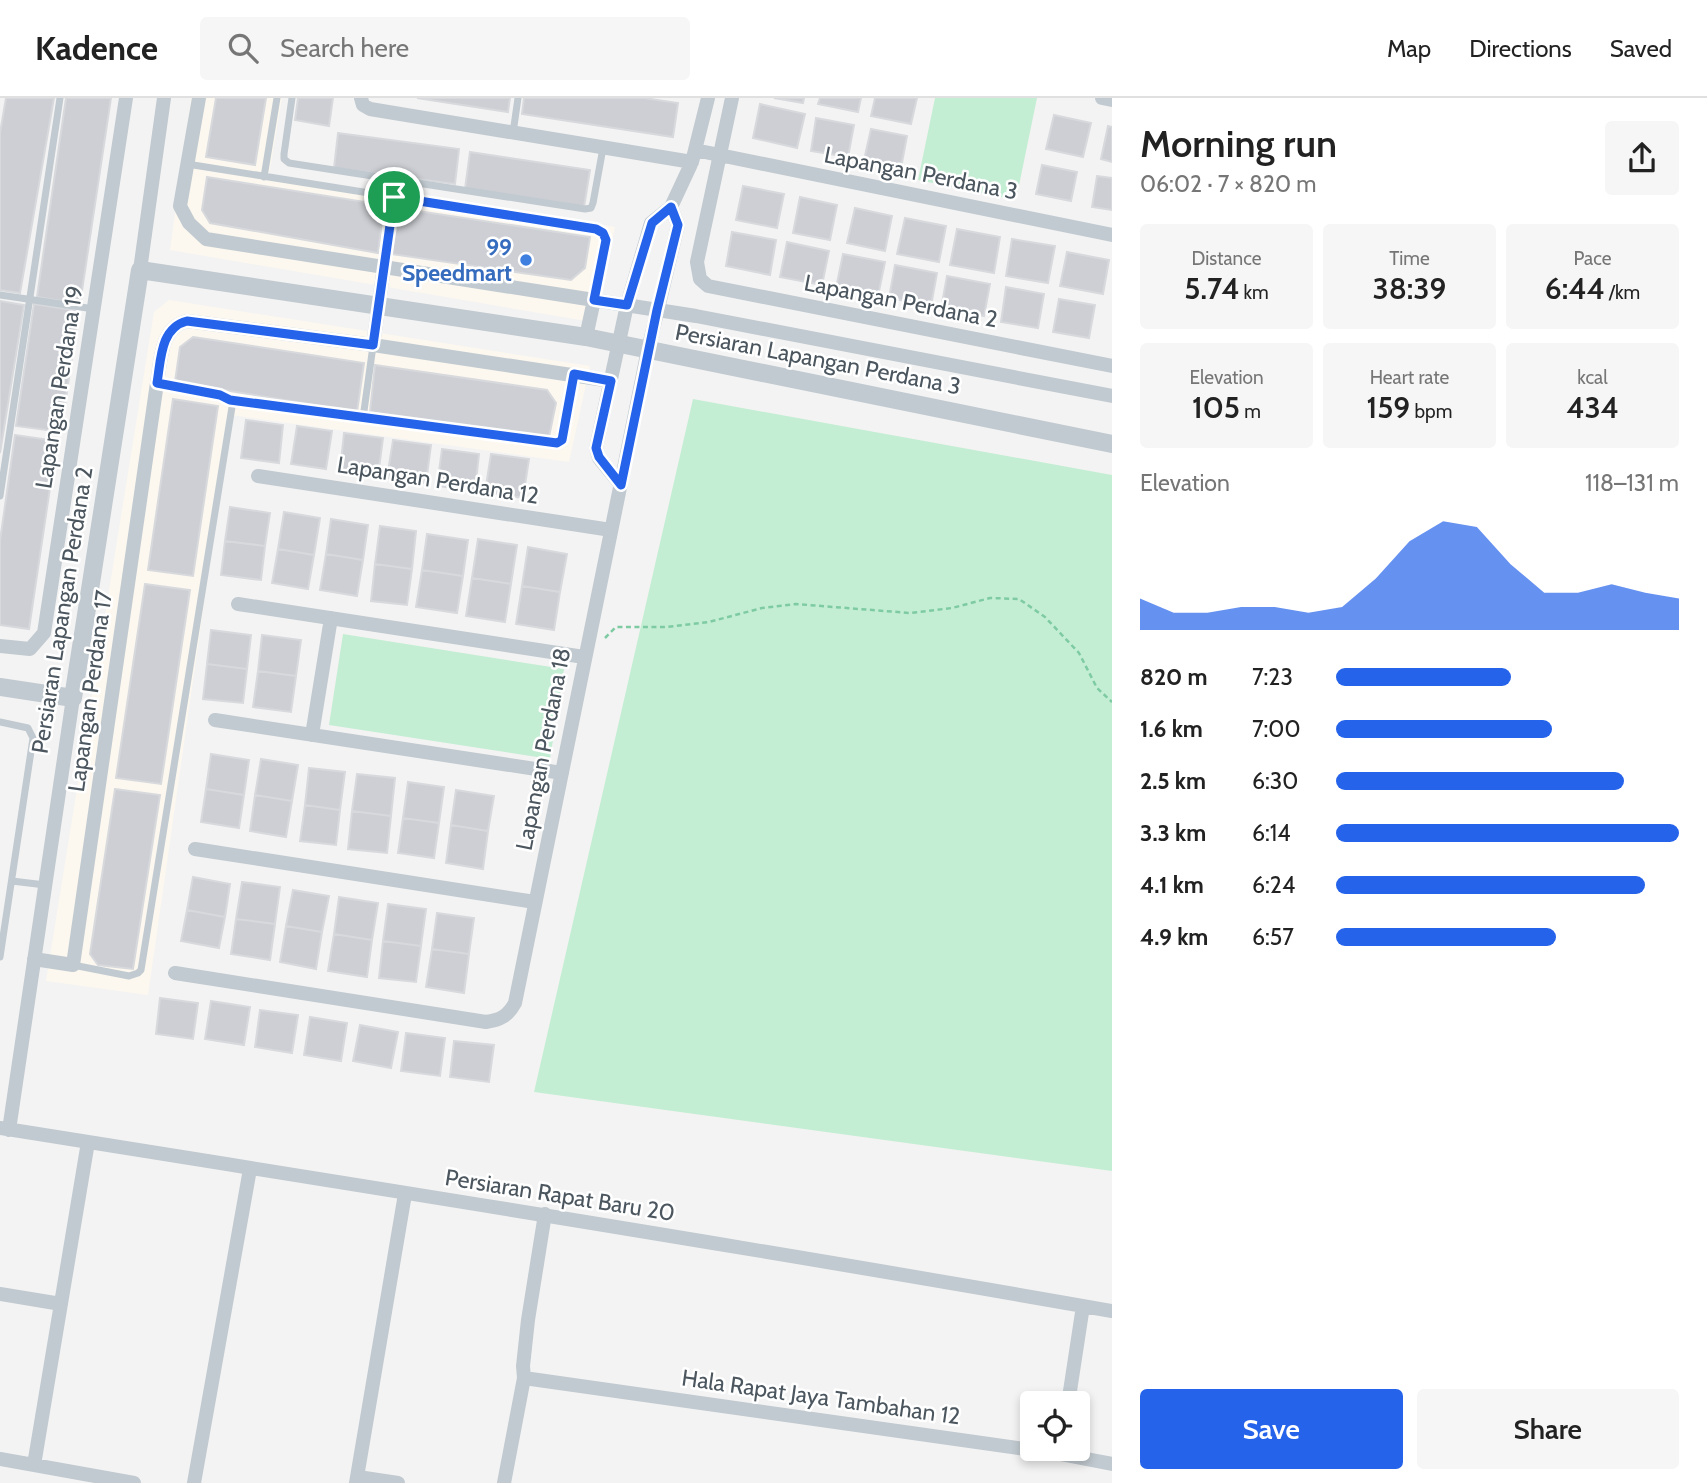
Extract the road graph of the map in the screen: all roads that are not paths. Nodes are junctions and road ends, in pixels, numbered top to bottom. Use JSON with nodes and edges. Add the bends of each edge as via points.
{"nodes":[{"id":1,"x":60,"y":98,"type":"edge"},
{"id":2,"x":126,"y":98,"type":"edge"},
{"id":3,"x":164,"y":98,"type":"edge"},
{"id":4,"x":199,"y":98,"type":"edge"},
{"id":5,"x":277,"y":98,"type":"edge"},
{"id":6,"x":292,"y":98,"type":"edge"},
{"id":7,"x":518,"y":98,"type":"edge"},
{"id":8,"x":708,"y":98,"type":"edge"},
{"id":9,"x":732,"y":98,"type":"edge"},
{"id":10,"x":1102,"y":98,"type":"edge"},
{"id":11,"x":1112,"y":100,"type":"edge"},
{"id":12,"x":362,"y":102,"type":"edge"},
{"id":13,"x":513,"y":134,"type":"junction"},
{"id":14,"x":603,"y":148,"type":"junction"},
{"id":15,"x":693,"y":156,"type":"junction"},
{"id":16,"x":720,"y":156,"type":"junction"},
{"id":17,"x":187,"y":164,"type":"junction"},
{"id":18,"x":264,"y":177,"type":"junction"},
{"id":19,"x":394,"y":197,"type":"junction"},
{"id":20,"x":671,"y":207,"type":"junction"},
{"id":21,"x":1112,"y":235,"type":"edge"},
{"id":22,"x":384,"y":267,"type":"junction"},
{"id":23,"x":140,"y":271,"type":"junction"},
{"id":24,"x":0,"y":295,"type":"edge"},
{"id":25,"x":29,"y":299,"type":"junction"},
{"id":26,"x":594,"y":300,"type":"junction"},
{"id":27,"x":378,"y":305,"type":"junction"},
{"id":28,"x":627,"y":305,"type":"junction"},
{"id":29,"x":94,"y":310,"type":"junction"},
{"id":30,"x":657,"y":310,"type":"junction"},
{"id":31,"x":586,"y":337,"type":"junction"},
{"id":32,"x":619,"y":343,"type":"junction"},
{"id":33,"x":373,"y":345,"type":"junction"},
{"id":34,"x":648,"y":350,"type":"junction"},
{"id":35,"x":1112,"y":366,"type":"edge"},
{"id":36,"x":574,"y":374,"type":"junction"},
{"id":37,"x":611,"y":381,"type":"junction"},
{"id":38,"x":157,"y":383,"type":"junction"},
{"id":39,"x":1112,"y":396,"type":"edge"},
{"id":40,"x":230,"y":400,"type":"junction"},
{"id":41,"x":363,"y":418,"type":"junction"},
{"id":42,"x":1112,"y":444,"type":"edge"},
{"id":43,"x":258,"y":476,"type":"dead end"},
{"id":44,"x":621,"y":485,"type":"junction"},
{"id":45,"x":0,"y":496,"type":"edge"},
{"id":46,"x":611,"y":530,"type":"junction"},
{"id":47,"x":238,"y":604,"type":"dead end"},
{"id":48,"x":331,"y":618,"type":"junction"},
{"id":49,"x":0,"y":646,"type":"edge"},
{"id":50,"x":584,"y":657,"type":"junction"},
{"id":51,"x":0,"y":687,"type":"edge"},
{"id":52,"x":73,"y":698,"type":"junction"},
{"id":53,"x":215,"y":720,"type":"dead end"},
{"id":54,"x":0,"y":722,"type":"edge"},
{"id":55,"x":312,"y":735,"type":"junction"},
{"id":56,"x":562,"y":773,"type":"junction"},
{"id":57,"x":195,"y":849,"type":"dead end"},
{"id":58,"x":12,"y":881,"type":"junction"},
{"id":59,"x":45,"y":886,"type":"junction"},
{"id":60,"x":535,"y":902,"type":"junction"},
{"id":61,"x":0,"y":957,"type":"edge"},
{"id":62,"x":34,"y":959,"type":"junction"},
{"id":63,"x":73,"y":965,"type":"junction"},
{"id":64,"x":175,"y":973,"type":"dead end"},
{"id":65,"x":5,"y":1129,"type":"edge"},
{"id":66,"x":88,"y":1142,"type":"junction"},
{"id":67,"x":250,"y":1169,"type":"junction"},
{"id":68,"x":405,"y":1194,"type":"junction"},
{"id":69,"x":545,"y":1214,"type":"junction"},
{"id":70,"x":0,"y":1294,"type":"edge"},
{"id":71,"x":61,"y":1304,"type":"junction"},
{"id":72,"x":1083,"y":1306,"type":"junction"},
{"id":73,"x":1112,"y":1311,"type":"edge"},
{"id":74,"x":524,"y":1378,"type":"junction"},
{"id":75,"x":1070,"y":1391,"type":"edge"},
{"id":76,"x":1020,"y":1446,"type":"edge"},
{"id":77,"x":0,"y":1459,"type":"edge"},
{"id":78,"x":1090,"y":1459,"type":"edge"},
{"id":79,"x":1112,"y":1464,"type":"edge"},
{"id":80,"x":34,"y":1465,"type":"junction"},
{"id":81,"x":357,"y":1480,"type":"edge"},
{"id":82,"x":134,"y":1483,"type":"edge"},
{"id":83,"x":194,"y":1483,"type":"edge"},
{"id":84,"x":398,"y":1483,"type":"edge"},
{"id":85,"x":504,"y":1483,"type":"edge"}],
"edges":[{"from":1,"to":25,"type":"lane"},
{"from":2,"to":29,"type":"street","name":"Lapangan Perdana 19"},
{"from":3,"to":23,"type":"street","name":"Persiaran Lapangan Perdana 2"},
{"from":4,"to":17,"type":"street"},
{"from":5,"to":18,"type":"lane"},
{"from":6,"to":14,"type":"lane","via":[[284,154],[289,163],[585,209],[593,203]]},
{"from":7,"to":13,"type":"lane"},
{"from":8,"to":15,"type":"street"},
{"from":9,"to":16,"type":"street"},
{"from":10,"to":11,"type":"street"},
{"from":12,"to":13,"type":"street","name":"Lapangan Perdana 3","via":[[370,110]]},
{"from":13,"to":14,"type":"street","name":"Lapangan Perdana 3"},
{"from":14,"to":15,"type":"street","name":"Lapangan Perdana 3"},
{"from":15,"to":16,"type":"street","name":"Lapangan Perdana 3"},
{"from":15,"to":20,"type":"street"},
{"from":16,"to":21,"type":"street","name":"Lapangan Perdana 3"},
{"from":16,"to":35,"type":"street","name":"Lapangan Perdana 2","via":[[697,262],[700,279],[708,286]]},
{"from":17,"to":18,"type":"lane"},
{"from":17,"to":22,"type":"street","via":[[180,206],[206,239]]},
{"from":18,"to":19,"type":"lane"},
{"from":19,"to":22,"type":"lane"},
{"from":19,"to":26,"type":"lane","via":[[596,229],[606,240]]},
{"from":20,"to":28,"type":"street","via":[[652,223]]},
{"from":20,"to":30,"type":"street","name":"Lapangan Perdana 18","via":[[678,225]]},
{"from":22,"to":26,"type":"street"},
{"from":22,"to":27,"type":"street"},
{"from":23,"to":27,"type":"street","name":"Persiaran Lapangan Perdana 3"},
{"from":23,"to":52,"type":"street","name":"Persiaran Lapangan Perdana 2"},
{"from":24,"to":25,"type":"lane"},
{"from":25,"to":29,"type":"lane"},
{"from":25,"to":45,"type":"lane"},
{"from":26,"to":28,"type":"street"},
{"from":26,"to":31,"type":"street"},
{"from":27,"to":31,"type":"street","name":"Persiaran Lapangan Perdana 3"},
{"from":27,"to":33,"type":"street"},
{"from":28,"to":30,"type":"street"},
{"from":28,"to":32,"type":"street"},
{"from":29,"to":49,"type":"street","name":"Lapangan Perdana 19","via":[[44,633],[30,649]]},
{"from":30,"to":34,"type":"street","name":"Lapangan Perdana 18"},
{"from":30,"to":39,"type":"street"},
{"from":31,"to":32,"type":"street","name":"Persiaran Lapangan Perdana 3"},
{"from":32,"to":34,"type":"street","name":"Persiaran Lapangan Perdana 3"},
{"from":32,"to":37,"type":"street"},
{"from":33,"to":36,"type":"street","name":"Lapangan Perdana 17"},
{"from":33,"to":38,"type":"street","name":"Lapangan Perdana 17","via":[[187,321],[177,324],[165,338]]},
{"from":33,"to":41,"type":"lane"},
{"from":34,"to":42,"type":"street","name":"Persiaran Lapangan Perdana 3"},
{"from":34,"to":44,"type":"street","name":"Lapangan Perdana 18"},
{"from":36,"to":37,"type":"street","name":"Lapangan Perdana 17"},
{"from":36,"to":41,"type":"lane","via":[[562,440],[557,443]]},
{"from":37,"to":44,"type":"street","via":[[596,448]]},
{"from":38,"to":40,"type":"lane"},
{"from":38,"to":63,"type":"street","name":"Lapangan Perdana 17"},
{"from":40,"to":41,"type":"lane"},
{"from":40,"to":63,"type":"lane","via":[[141,970],[129,976]]},
{"from":43,"to":46,"type":"street","name":"Lapangan Perdana 12"},
{"from":44,"to":46,"type":"street","name":"Lapangan Perdana 18"},
{"from":46,"to":50,"type":"street","name":"Lapangan Perdana 18"},
{"from":47,"to":48,"type":"street"},
{"from":48,"to":50,"type":"street"},
{"from":48,"to":55,"type":"street"},
{"from":50,"to":56,"type":"street","name":"Lapangan Perdana 18"},
{"from":51,"to":52,"type":"street"},
{"from":52,"to":59,"type":"street","name":"Persiaran Lapangan Perdana 2"},
{"from":53,"to":55,"type":"street"},
{"from":54,"to":58,"type":"lane","via":[[28,728],[33,738]]},
{"from":55,"to":56,"type":"street"},
{"from":56,"to":60,"type":"street","name":"Lapangan Perdana 18"},
{"from":57,"to":60,"type":"street"},
{"from":58,"to":59,"type":"lane"},
{"from":58,"to":61,"type":"lane"},
{"from":59,"to":62,"type":"street","name":"Persiaran Lapangan Perdana 2"},
{"from":60,"to":64,"type":"street","name":"Lapangan Perdana 18","via":[[515,1003],[502,1018],[486,1022]]},
{"from":62,"to":63,"type":"street"},
{"from":62,"to":65,"type":"street","name":"Persiaran Lapangan Perdana 2"},
{"from":65,"to":66,"type":"street","name":"Persiaran Rapat Baru 20"},
{"from":66,"to":67,"type":"street","name":"Persiaran Rapat Baru 20"},
{"from":66,"to":71,"type":"street"},
{"from":67,"to":68,"type":"street","name":"Persiaran Rapat Baru 20"},
{"from":67,"to":83,"type":"street"},
{"from":68,"to":69,"type":"street","name":"Persiaran Rapat Baru 20"},
{"from":68,"to":81,"type":"street"},
{"from":69,"to":72,"type":"street","name":"Persiaran Rapat Baru 20"},
{"from":69,"to":74,"type":"street"},
{"from":70,"to":71,"type":"street"},
{"from":71,"to":80,"type":"street"},
{"from":72,"to":73,"type":"street","name":"Persiaran Rapat Baru 20"},
{"from":72,"to":75,"type":"street"},
{"from":74,"to":76,"type":"street","name":"Hala Rapat Jaya Tambahan 12"},
{"from":74,"to":85,"type":"street"},
{"from":77,"to":80,"type":"street"},
{"from":78,"to":79,"type":"street","name":"Hala Rapat Jaya Tambahan 12"},
{"from":80,"to":82,"type":"street"},
{"from":81,"to":84,"type":"street"}]}
